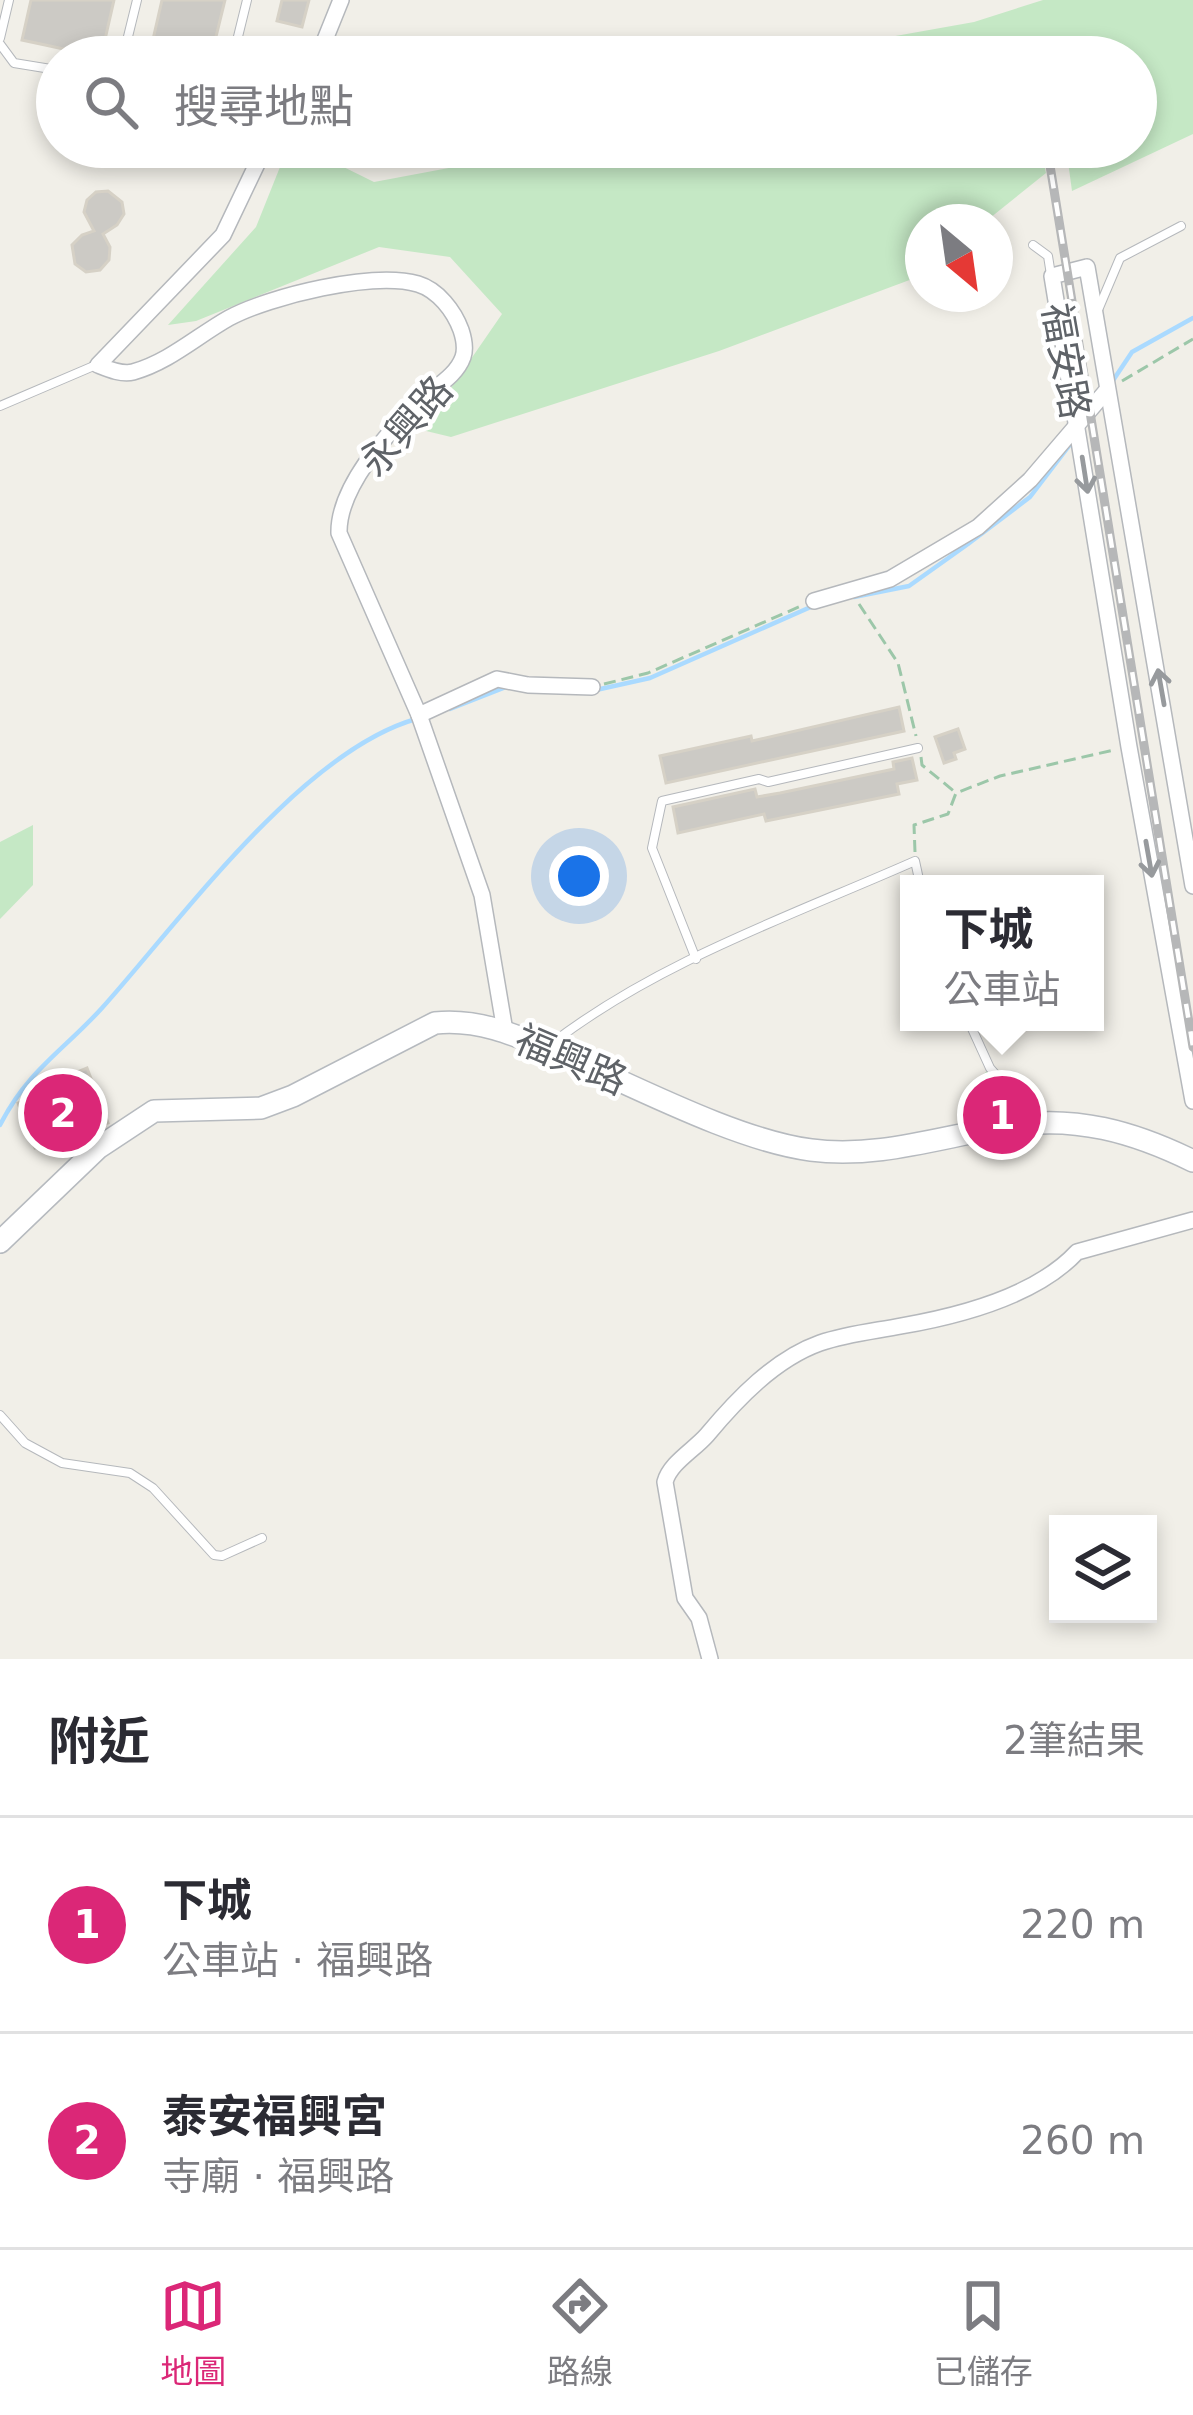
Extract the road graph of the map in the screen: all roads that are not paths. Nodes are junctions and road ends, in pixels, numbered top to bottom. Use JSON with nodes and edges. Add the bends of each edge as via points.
{"nodes":[{"id":1,"x":9,"y":0,"type":"edge"},
{"id":2,"x":137,"y":0,"type":"edge"},
{"id":3,"x":247,"y":0,"type":"edge"},
{"id":4,"x":341,"y":0,"type":"edge"},
{"id":5,"x":128,"y":36,"type":"edge"},
{"id":6,"x":238,"y":36,"type":"edge"},
{"id":7,"x":326,"y":36,"type":"edge"},
{"id":8,"x":0,"y":41,"type":"edge"},
{"id":9,"x":36,"y":67,"type":"edge"},
{"id":10,"x":255,"y":168,"type":"edge"},
{"id":11,"x":1181,"y":226,"type":"dead end"},
{"id":12,"x":1033,"y":245,"type":"dead end"},
{"id":13,"x":1052,"y":276,"type":"junction"},
{"id":14,"x":1095,"y":317,"type":"junction"},
{"id":15,"x":98,"y":365,"type":"junction"},
{"id":16,"x":1107,"y":391,"type":"junction"},
{"id":17,"x":0,"y":406,"type":"edge"},
{"id":18,"x":1077,"y":423,"type":"junction"},
{"id":19,"x":814,"y":601,"type":"road end"},
{"id":20,"x":592,"y":687,"type":"road end"},
{"id":21,"x":419,"y":715,"type":"junction"},
{"id":22,"x":918,"y":748,"type":"road end"},
{"id":23,"x":918,"y":875,"type":"edge"},
{"id":24,"x":1193,"y":886,"type":"edge"},
{"id":25,"x":696,"y":959,"type":"junction"},
{"id":26,"x":506,"y":1031,"type":"junction"},
{"id":27,"x":973,"y":1031,"type":"edge"},
{"id":28,"x":545,"y":1048,"type":"junction"},
{"id":29,"x":1193,"y":1101,"type":"edge"},
{"id":30,"x":1038,"y":1123,"type":"junction"},
{"id":31,"x":1193,"y":1161,"type":"edge"},
{"id":32,"x":1193,"y":1220,"type":"edge"},
{"id":33,"x":0,"y":1242,"type":"edge"},
{"id":34,"x":0,"y":1414,"type":"edge"},
{"id":35,"x":262,"y":1538,"type":"dead end"},
{"id":36,"x":710,"y":1659,"type":"edge"}],
"edges":[{"from":1,"to":8,"type":"lane"},
{"from":2,"to":5,"type":"lane"},
{"from":3,"to":6,"type":"lane"},
{"from":4,"to":7,"type":"street"},
{"from":8,"to":9,"type":"lane","via":[[14,63]]},
{"from":10,"to":15,"type":"street","via":[[223,235]]},
{"from":11,"to":14,"type":"lane","via":[[1120,257]]},
{"from":12,"to":13,"type":"lane","via":[[1048,256]]},
{"from":13,"to":14,"type":"street","name":"福安路","via":[[1087,266]]},
{"from":13,"to":18,"type":"street","name":"福安路"},
{"from":14,"to":16,"type":"street","name":"福安路"},
{"from":15,"to":17,"type":"lane"},
{"from":15,"to":21,"type":"street","name":"永興路","via":[[131,373],[233,316],[335,285],[418,284],[440,298],[460,330],[462,362],[391,435],[338,515],[344,552]]},
{"from":16,"to":18,"type":"street"},
{"from":24,"to":16,"type":"street","name":"福安路","one_way":true},
{"from":18,"to":19,"type":"street","via":[[978,527],[890,580]]},
{"from":18,"to":29,"type":"street","name":"福安路","one_way":true},
{"from":20,"to":21,"type":"street","via":[[497,679]]},
{"from":21,"to":26,"type":"street","name":"永興路","via":[[482,895]]},
{"from":22,"to":25,"type":"lane","via":[[662,801],[652,848]]},
{"from":23,"to":25,"type":"lane","via":[[915,861]]},
{"from":25,"to":28,"type":"lane","via":[[590,1013]]},
{"from":26,"to":28,"type":"street","name":"福興路"},
{"from":26,"to":33,"type":"street","name":"福興路","via":[[434,1023],[261,1108],[154,1111],[98,1148]]},
{"from":27,"to":30,"type":"lane","via":[[991,1068]]},
{"from":28,"to":30,"type":"street","name":"福興路","via":[[720,1122],[812,1151],[904,1147]]},
{"from":30,"to":31,"type":"street","name":"福興路","via":[[1112,1129]]},
{"from":32,"to":36,"type":"street","via":[[1077,1252],[974,1308],[818,1344],[733,1404],[665,1482],[685,1598]]},
{"from":34,"to":35,"type":"lane","via":[[25,1442],[62,1463],[130,1473],[153,1488],[214,1555]]}]}
